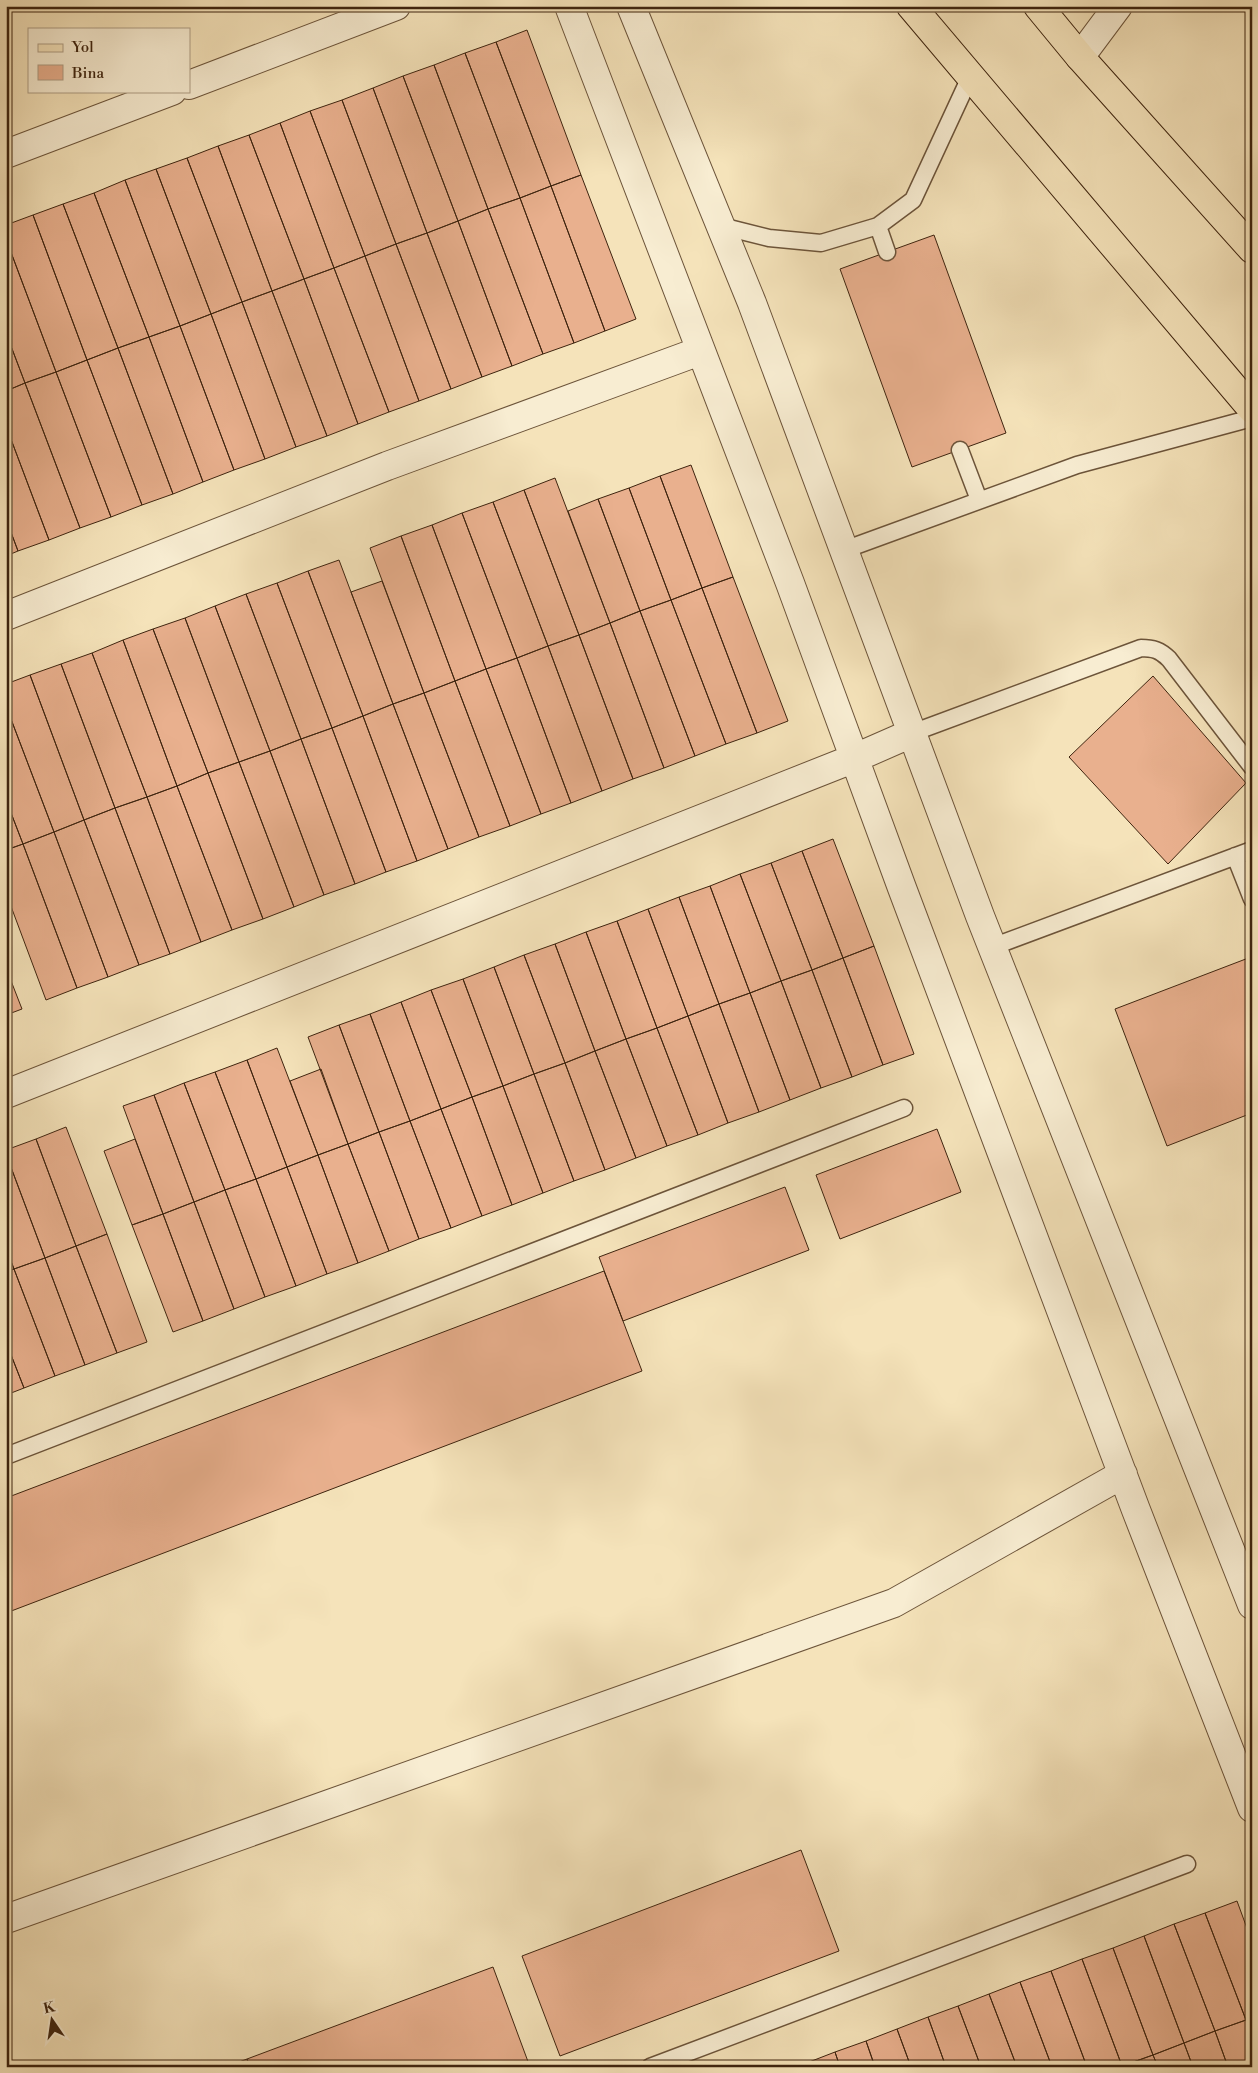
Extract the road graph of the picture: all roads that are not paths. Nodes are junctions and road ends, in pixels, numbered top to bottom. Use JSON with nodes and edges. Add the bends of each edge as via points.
{"nodes":[{"id":1,"x":396,"y":6,"type":"edge"},
{"id":2,"x":569,"y":6,"type":"edge"},
{"id":3,"x":631,"y":6,"type":"edge"},
{"id":4,"x":910,"y":6,"type":"edge"},
{"id":5,"x":1038,"y":6,"type":"edge"},
{"id":6,"x":1118,"y":6,"type":"edge"},
{"id":7,"x":1080,"y":57,"type":"junction"},
{"id":8,"x":970,"y":77,"type":"junction"},
{"id":9,"x":190,"y":85,"type":"edge"},
{"id":10,"x":169,"y":92,"type":"edge"},
{"id":11,"x":6,"y":154,"type":"edge"},
{"id":12,"x":721,"y":226,"type":"junction"},
{"id":13,"x":878,"y":226,"type":"junction"},
{"id":14,"x":1252,"y":249,"type":"edge"},
{"id":15,"x":887,"y":252,"type":"dead end"},
{"id":16,"x":700,"y":351,"type":"junction"},
{"id":17,"x":1252,"y":409,"type":"edge"},
{"id":18,"x":1252,"y":418,"type":"edge"},
{"id":19,"x":960,"y":450,"type":"dead end"},
{"id":20,"x":979,"y":500,"type":"junction"},
{"id":21,"x":844,"y":550,"type":"junction"},
{"id":22,"x":6,"y":616,"type":"edge"},
{"id":23,"x":912,"y":733,"type":"junction"},
{"id":24,"x":855,"y":758,"type":"junction"},
{"id":25,"x":1252,"y":767,"type":"edge"},
{"id":26,"x":1252,"y":850,"type":"edge"},
{"id":27,"x":1235,"y":856,"type":"junction"},
{"id":28,"x":1252,"y":900,"type":"edge"},
{"id":29,"x":992,"y":947,"type":"junction"},
{"id":30,"x":6,"y":1094,"type":"edge"},
{"id":31,"x":904,"y":1108,"type":"dead end"},
{"id":32,"x":6,"y":1456,"type":"edge"},
{"id":33,"x":1123,"y":1474,"type":"junction"},
{"id":34,"x":1252,"y":1605,"type":"edge"},
{"id":35,"x":1252,"y":1808,"type":"edge"},
{"id":36,"x":1187,"y":1864,"type":"dead end"},
{"id":37,"x":6,"y":1919,"type":"edge"},
{"id":38,"x":650,"y":2067,"type":"edge"}],
"edges":[{"from":1,"to":9,"type":"street"},
{"from":2,"to":16,"type":"street"},
{"from":3,"to":12,"type":"street"},
{"from":4,"to":8,"type":"main road"},
{"from":5,"to":7,"type":"main road"},
{"from":6,"to":7,"type":"street"},
{"from":7,"to":14,"type":"main road"},
{"from":8,"to":13,"type":"lane","via":[[913,200]]},
{"from":8,"to":17,"type":"main road"},
{"from":10,"to":11,"type":"street"},
{"from":12,"to":13,"type":"lane","via":[[769,238],[821,243]]},
{"from":12,"to":21,"type":"street"},
{"from":13,"to":15,"type":"lane"},
{"from":16,"to":22,"type":"street","via":[[387,466]]},
{"from":16,"to":24,"type":"street"},
{"from":18,"to":20,"type":"lane","via":[[1077,465]]},
{"from":19,"to":20,"type":"lane"},
{"from":20,"to":21,"type":"lane"},
{"from":21,"to":23,"type":"street"},
{"from":23,"to":24,"type":"street"},
{"from":23,"to":25,"type":"lane","via":[[1131,651],[1152,648],[1169,659]]},
{"from":23,"to":29,"type":"street"},
{"from":24,"to":30,"type":"street"},
{"from":24,"to":33,"type":"street"},
{"from":26,"to":27,"type":"lane"},
{"from":27,"to":28,"type":"lane"},
{"from":27,"to":29,"type":"lane"},
{"from":29,"to":34,"type":"street"},
{"from":31,"to":32,"type":"lane"},
{"from":33,"to":35,"type":"street"},
{"from":33,"to":37,"type":"street","via":[[894,1603]]},
{"from":36,"to":38,"type":"lane"}]}
